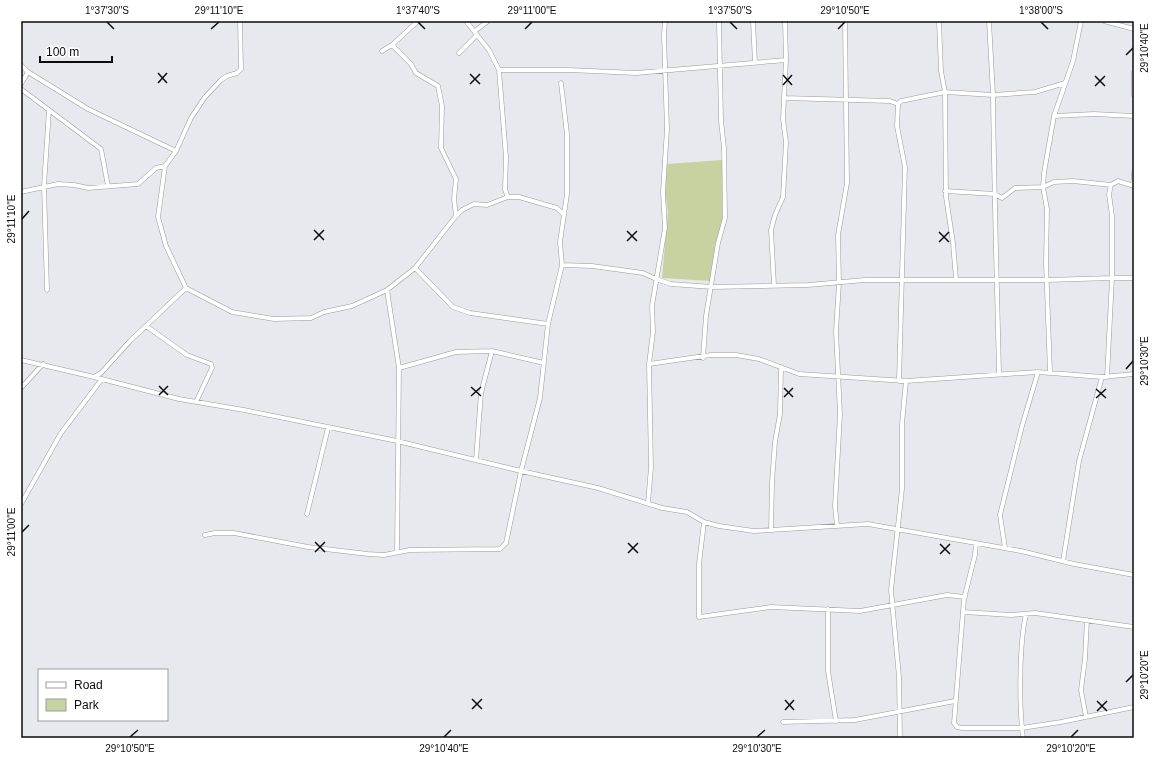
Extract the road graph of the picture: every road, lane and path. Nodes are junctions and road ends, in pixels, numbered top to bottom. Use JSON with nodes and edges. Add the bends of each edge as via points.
{"nodes":[{"id":1,"x":240,"y":21,"type":"edge"},
{"id":2,"x":418,"y":21,"type":"edge"},
{"id":3,"x":466,"y":21,"type":"edge"},
{"id":4,"x":488,"y":21,"type":"edge"},
{"id":5,"x":665,"y":21,"type":"edge"},
{"id":6,"x":719,"y":21,"type":"edge"},
{"id":7,"x":753,"y":21,"type":"edge"},
{"id":8,"x":785,"y":21,"type":"edge"},
{"id":9,"x":845,"y":21,"type":"edge"},
{"id":10,"x":939,"y":21,"type":"edge"},
{"id":11,"x":989,"y":21,"type":"edge"},
{"id":12,"x":1081,"y":21,"type":"edge"},
{"id":13,"x":1104,"y":21,"type":"edge"},
{"id":14,"x":1134,"y":29,"type":"edge"},
{"id":15,"x":476,"y":33,"type":"junction"},
{"id":16,"x":392,"y":45,"type":"junction"},
{"id":17,"x":382,"y":51,"type":"dead end"},
{"id":18,"x":459,"y":53,"type":"dead end"},
{"id":19,"x":786,"y":60,"type":"junction"},
{"id":20,"x":755,"y":63,"type":"junction"},
{"id":21,"x":21,"y":65,"type":"edge"},
{"id":22,"x":720,"y":67,"type":"junction"},
{"id":23,"x":665,"y":69,"type":"junction"},
{"id":24,"x":499,"y":70,"type":"junction"},
{"id":25,"x":28,"y":72,"type":"junction"},
{"id":26,"x":1134,"y":72,"type":"edge"},
{"id":27,"x":561,"y":83,"type":"dead end"},
{"id":28,"x":21,"y":84,"type":"edge"},
{"id":29,"x":1065,"y":84,"type":"junction"},
{"id":30,"x":21,"y":89,"type":"edge"},
{"id":31,"x":945,"y":92,"type":"junction"},
{"id":32,"x":993,"y":95,"type":"junction"},
{"id":33,"x":1134,"y":95,"type":"edge"},
{"id":34,"x":784,"y":98,"type":"junction"},
{"id":35,"x":845,"y":99,"type":"junction"},
{"id":36,"x":898,"y":104,"type":"junction"},
{"id":37,"x":49,"y":110,"type":"junction"},
{"id":38,"x":1054,"y":116,"type":"junction"},
{"id":39,"x":1134,"y":116,"type":"edge"},
{"id":40,"x":176,"y":151,"type":"junction"},
{"id":41,"x":165,"y":166,"type":"junction"},
{"id":42,"x":1134,"y":173,"type":"edge"},
{"id":43,"x":1111,"y":185,"type":"junction"},
{"id":44,"x":44,"y":186,"type":"junction"},
{"id":45,"x":108,"y":186,"type":"junction"},
{"id":46,"x":1133,"y":186,"type":"edge"},
{"id":47,"x":1043,"y":187,"type":"junction"},
{"id":48,"x":946,"y":191,"type":"junction"},
{"id":49,"x":21,"y":192,"type":"edge"},
{"id":50,"x":995,"y":194,"type":"junction"},
{"id":51,"x":508,"y":197,"type":"junction"},
{"id":52,"x":564,"y":215,"type":"junction"},
{"id":53,"x":456,"y":216,"type":"junction"},
{"id":54,"x":562,"y":265,"type":"junction"},
{"id":55,"x":415,"y":268,"type":"junction"},
{"id":56,"x":1112,"y":278,"type":"junction"},
{"id":57,"x":1134,"y":278,"type":"edge"},
{"id":58,"x":656,"y":279,"type":"junction"},
{"id":59,"x":956,"y":279,"type":"junction"},
{"id":60,"x":902,"y":280,"type":"junction"},
{"id":61,"x":997,"y":280,"type":"junction"},
{"id":62,"x":1047,"y":280,"type":"junction"},
{"id":63,"x":838,"y":283,"type":"junction"},
{"id":64,"x":774,"y":285,"type":"junction"},
{"id":65,"x":712,"y":287,"type":"junction"},
{"id":66,"x":186,"y":288,"type":"junction"},
{"id":67,"x":47,"y":290,"type":"dead end"},
{"id":68,"x":387,"y":290,"type":"junction"},
{"id":69,"x":548,"y":324,"type":"junction"},
{"id":70,"x":146,"y":326,"type":"junction"},
{"id":71,"x":492,"y":351,"type":"junction"},
{"id":72,"x":703,"y":358,"type":"junction"},
{"id":73,"x":21,"y":360,"type":"edge"},
{"id":74,"x":544,"y":363,"type":"junction"},
{"id":75,"x":43,"y":364,"type":"junction"},
{"id":76,"x":650,"y":364,"type":"junction"},
{"id":77,"x":781,"y":367,"type":"junction"},
{"id":78,"x":399,"y":368,"type":"junction"},
{"id":79,"x":1038,"y":372,"type":"junction"},
{"id":80,"x":1050,"y":372,"type":"junction"},
{"id":81,"x":999,"y":374,"type":"junction"},
{"id":82,"x":1134,"y":374,"type":"edge"},
{"id":83,"x":838,"y":376,"type":"junction"},
{"id":84,"x":94,"y":377,"type":"junction"},
{"id":85,"x":1104,"y":377,"type":"junction"},
{"id":86,"x":102,"y":379,"type":"junction"},
{"id":87,"x":899,"y":381,"type":"junction"},
{"id":88,"x":906,"y":381,"type":"junction"},
{"id":89,"x":21,"y":388,"type":"edge"},
{"id":90,"x":196,"y":402,"type":"junction"},
{"id":91,"x":328,"y":428,"type":"junction"},
{"id":92,"x":397,"y":441,"type":"junction"},
{"id":93,"x":476,"y":460,"type":"junction"},
{"id":94,"x":521,"y":471,"type":"junction"},
{"id":95,"x":648,"y":503,"type":"junction"},
{"id":96,"x":21,"y":504,"type":"edge"},
{"id":97,"x":307,"y":514,"type":"dead end"},
{"id":98,"x":704,"y":522,"type":"junction"},
{"id":99,"x":837,"y":526,"type":"junction"},
{"id":100,"x":771,"y":530,"type":"junction"},
{"id":101,"x":898,"y":530,"type":"junction"},
{"id":102,"x":205,"y":535,"type":"dead end"},
{"id":103,"x":976,"y":543,"type":"junction"},
{"id":104,"x":1005,"y":548,"type":"junction"},
{"id":105,"x":397,"y":552,"type":"junction"},
{"id":106,"x":1064,"y":561,"type":"junction"},
{"id":107,"x":1134,"y":575,"type":"edge"},
{"id":108,"x":965,"y":597,"type":"junction"},
{"id":109,"x":892,"y":604,"type":"junction"},
{"id":110,"x":828,"y":609,"type":"junction"},
{"id":111,"x":964,"y":612,"type":"junction"},
{"id":112,"x":1026,"y":614,"type":"junction"},
{"id":113,"x":1087,"y":620,"type":"junction"},
{"id":114,"x":1134,"y":627,"type":"edge"},
{"id":115,"x":955,"y":701,"type":"junction"},
{"id":116,"x":1134,"y":707,"type":"edge"},
{"id":117,"x":900,"y":711,"type":"junction"},
{"id":118,"x":1086,"y":717,"type":"junction"},
{"id":119,"x":836,"y":721,"type":"junction"},
{"id":120,"x":783,"y":722,"type":"dead end"},
{"id":121,"x":1022,"y":728,"type":"junction"},
{"id":122,"x":900,"y":738,"type":"edge"},
{"id":123,"x":1023,"y":738,"type":"edge"}],
"edges":[{"from":1,"to":40,"type":"street","via":[[241,69],[221,80],[205,98],[191,118]]},
{"from":2,"to":16,"type":"street"},
{"from":3,"to":15,"type":"street"},
{"from":4,"to":15,"type":"street"},
{"from":5,"to":23,"type":"street"},
{"from":6,"to":22,"type":"street"},
{"from":7,"to":20,"type":"street"},
{"from":8,"to":19,"type":"street"},
{"from":9,"to":35,"type":"street"},
{"from":10,"to":31,"type":"street","via":[[941,72]]},
{"from":11,"to":32,"type":"street"},
{"from":12,"to":29,"type":"street","via":[[1073,61]]},
{"from":13,"to":14,"type":"street"},
{"from":15,"to":18,"type":"street"},
{"from":15,"to":24,"type":"street","via":[[489,50]]},
{"from":16,"to":17,"type":"street"},
{"from":16,"to":53,"type":"street","via":[[411,64],[416,73],[438,86],[442,106],[441,148],[456,180]]},
{"from":19,"to":20,"type":"street"},
{"from":19,"to":34,"type":"street"},
{"from":20,"to":22,"type":"street"},
{"from":21,"to":25,"type":"street"},
{"from":22,"to":23,"type":"street"},
{"from":22,"to":65,"type":"street","via":[[725,218],[718,243]]},
{"from":23,"to":24,"type":"street","via":[[636,73]]},
{"from":23,"to":58,"type":"street","via":[[667,129],[663,192],[666,228]]},
{"from":24,"to":51,"type":"street","via":[[506,157],[505,190]]},
{"from":25,"to":28,"type":"street"},
{"from":25,"to":40,"type":"street","via":[[88,108]]},
{"from":26,"to":33,"type":"street"},
{"from":27,"to":52,"type":"street","via":[[567,134],[567,194]]},
{"from":29,"to":32,"type":"street","via":[[1035,92]]},
{"from":29,"to":38,"type":"street"},
{"from":30,"to":37,"type":"street"},
{"from":31,"to":32,"type":"street"},
{"from":31,"to":36,"type":"street","via":[[901,101]]},
{"from":31,"to":48,"type":"street"},
{"from":32,"to":50,"type":"street"},
{"from":34,"to":35,"type":"street"},
{"from":34,"to":64,"type":"street","via":[[786,142],[783,198],[771,230]]},
{"from":35,"to":36,"type":"street","via":[[890,100]]},
{"from":35,"to":63,"type":"street","via":[[847,183],[838,234]]},
{"from":36,"to":60,"type":"street","via":[[897,126],[905,167]]},
{"from":37,"to":44,"type":"street"},
{"from":37,"to":45,"type":"street","via":[[101,149]]},
{"from":38,"to":39,"type":"street"},
{"from":38,"to":47,"type":"street"},
{"from":40,"to":41,"type":"street"},
{"from":41,"to":45,"type":"street","via":[[156,168],[138,184]]},
{"from":41,"to":66,"type":"street","via":[[158,217],[166,246]]},
{"from":42,"to":46,"type":"street"},
{"from":43,"to":46,"type":"street","via":[[1118,181]]},
{"from":43,"to":47,"type":"street","via":[[1073,181],[1054,182]]},
{"from":43,"to":56,"type":"street","via":[[1109,194],[1112,216]]},
{"from":44,"to":45,"type":"street"},
{"from":44,"to":49,"type":"street"},
{"from":44,"to":67,"type":"street"},
{"from":47,"to":50,"type":"street","via":[[1015,188],[1002,198]]},
{"from":47,"to":62,"type":"street","via":[[1047,209]]},
{"from":48,"to":50,"type":"street"},
{"from":48,"to":59,"type":"street"},
{"from":50,"to":61,"type":"street","via":[[993,202]]},
{"from":51,"to":52,"type":"street","via":[[540,202],[557,208]]},
{"from":51,"to":53,"type":"street","via":[[487,205],[468,206]]},
{"from":52,"to":54,"type":"street","via":[[560,242]]},
{"from":53,"to":55,"type":"street"},
{"from":54,"to":58,"type":"street","via":[[644,272]]},
{"from":54,"to":69,"type":"street"},
{"from":55,"to":68,"type":"street"},
{"from":55,"to":69,"type":"street","via":[[459,309],[470,313]]},
{"from":56,"to":57,"type":"street"},
{"from":56,"to":62,"type":"street"},
{"from":56,"to":85,"type":"street"},
{"from":58,"to":65,"type":"street","via":[[671,284]]},
{"from":58,"to":76,"type":"street","via":[[652,306]]},
{"from":59,"to":60,"type":"street"},
{"from":59,"to":61,"type":"street"},
{"from":60,"to":63,"type":"street"},
{"from":60,"to":87,"type":"street"},
{"from":61,"to":62,"type":"street"},
{"from":61,"to":81,"type":"street"},
{"from":62,"to":80,"type":"street"},
{"from":63,"to":64,"type":"street"},
{"from":63,"to":83,"type":"street"},
{"from":64,"to":65,"type":"street"},
{"from":65,"to":72,"type":"street","via":[[706,316]]},
{"from":66,"to":68,"type":"street","via":[[232,312],[249,316],[293,319],[311,318],[324,312],[345,308]]},
{"from":66,"to":70,"type":"street"},
{"from":68,"to":78,"type":"street"},
{"from":69,"to":74,"type":"street"},
{"from":70,"to":84,"type":"street","via":[[101,373]]},
{"from":70,"to":90,"type":"street","via":[[187,355],[210,364],[212,368]]},
{"from":71,"to":74,"type":"street"},
{"from":71,"to":78,"type":"street","via":[[456,352]]},
{"from":71,"to":93,"type":"street","via":[[481,393]]},
{"from":72,"to":76,"type":"street"},
{"from":72,"to":77,"type":"street","via":[[736,356],[759,359]]},
{"from":73,"to":75,"type":"street"},
{"from":74,"to":94,"type":"street","via":[[538,404]]},
{"from":75,"to":84,"type":"street"},
{"from":75,"to":89,"type":"street"},
{"from":76,"to":95,"type":"street","via":[[652,467]]},
{"from":77,"to":83,"type":"street","via":[[799,374]]},
{"from":77,"to":100,"type":"street"},
{"from":78,"to":92,"type":"street"},
{"from":79,"to":80,"type":"street"},
{"from":79,"to":81,"type":"street"},
{"from":79,"to":104,"type":"street","via":[[1000,515]]},
{"from":80,"to":85,"type":"street"},
{"from":81,"to":88,"type":"street"},
{"from":82,"to":85,"type":"street"},
{"from":83,"to":87,"type":"street"},
{"from":83,"to":99,"type":"street","via":[[840,414],[835,506]]},
{"from":84,"to":86,"type":"street"},
{"from":85,"to":106,"type":"street","via":[[1079,460]]},
{"from":86,"to":90,"type":"street"},
{"from":86,"to":96,"type":"street","via":[[61,433]]},
{"from":87,"to":88,"type":"street"},
{"from":88,"to":101,"type":"street"},
{"from":90,"to":91,"type":"street"},
{"from":91,"to":92,"type":"street"},
{"from":91,"to":97,"type":"street"},
{"from":92,"to":93,"type":"street"},
{"from":92,"to":105,"type":"street"},
{"from":93,"to":94,"type":"street"},
{"from":94,"to":95,"type":"street","via":[[598,488]]},
{"from":94,"to":105,"type":"street","via":[[506,543],[500,549]]},
{"from":95,"to":98,"type":"street","via":[[687,512]]},
{"from":98,"to":100,"type":"street","via":[[754,531]]},
{"from":98,"to":110,"type":"street","via":[[699,564],[699,617],[771,607]]},
{"from":99,"to":100,"type":"street"},
{"from":99,"to":101,"type":"street","via":[[868,524]]},
{"from":101,"to":103,"type":"street"},
{"from":101,"to":109,"type":"street","via":[[891,590]]},
{"from":102,"to":105,"type":"street","via":[[234,533],[308,547],[368,554],[384,555]]},
{"from":103,"to":104,"type":"street"},
{"from":103,"to":108,"type":"street"},
{"from":104,"to":106,"type":"street"},
{"from":106,"to":107,"type":"street"},
{"from":108,"to":109,"type":"street","via":[[947,595]]},
{"from":108,"to":111,"type":"street"},
{"from":109,"to":110,"type":"street","via":[[860,611]]},
{"from":109,"to":117,"type":"street","via":[[898,650]]},
{"from":110,"to":119,"type":"street","via":[[828,671]]},
{"from":111,"to":112,"type":"street","via":[[1011,616]]},
{"from":111,"to":115,"type":"street"},
{"from":112,"to":113,"type":"street"},
{"from":112,"to":121,"type":"street","via":[[1022,649]]},
{"from":113,"to":114,"type":"street"},
{"from":113,"to":118,"type":"street","via":[[1081,690]]},
{"from":115,"to":117,"type":"street"},
{"from":115,"to":121,"type":"street","via":[[954,723],[957,726]]},
{"from":116,"to":118,"type":"street"},
{"from":117,"to":119,"type":"street"},
{"from":117,"to":122,"type":"street"},
{"from":118,"to":121,"type":"street"},
{"from":119,"to":120,"type":"street"},
{"from":121,"to":123,"type":"street"}]}
